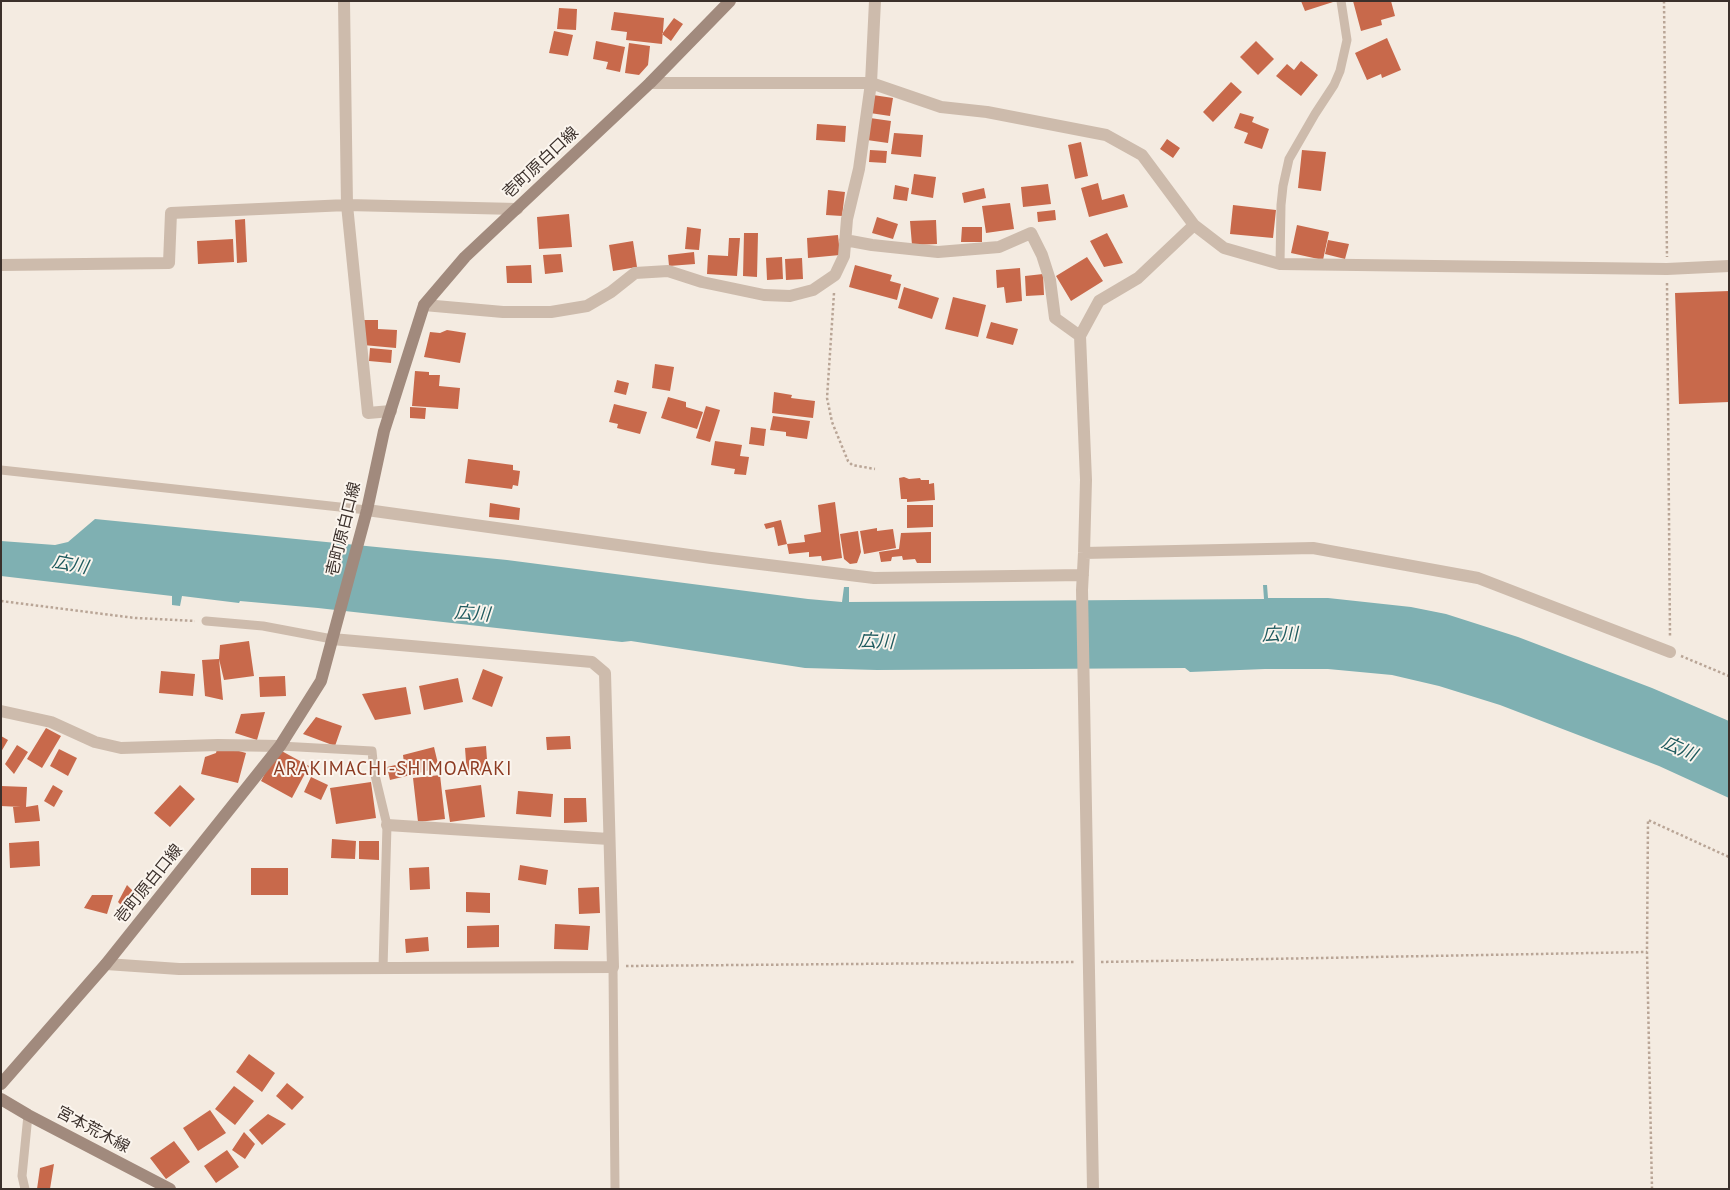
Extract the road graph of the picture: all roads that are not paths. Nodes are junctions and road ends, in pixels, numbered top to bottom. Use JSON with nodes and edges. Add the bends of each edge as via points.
{"nodes":[{"id":1,"x":344,"y":1,"type":"edge"},
{"id":2,"x":730,"y":1,"type":"edge"},
{"id":3,"x":875,"y":1,"type":"edge"},
{"id":4,"x":1341,"y":1,"type":"edge"},
{"id":5,"x":650,"y":83,"type":"junction"},
{"id":6,"x":871,"y":83,"type":"junction"},
{"id":7,"x":347,"y":205,"type":"junction"},
{"id":8,"x":516,"y":209,"type":"junction"},
{"id":9,"x":1194,"y":225,"type":"junction"},
{"id":10,"x":846,"y":240,"type":"junction"},
{"id":11,"x":1280,"y":264,"type":"junction"},
{"id":12,"x":1,"y":265,"type":"edge"},
{"id":13,"x":1729,"y":266,"type":"edge"},
{"id":14,"x":424,"y":305,"type":"junction"},
{"id":15,"x":1080,"y":336,"type":"junction"},
{"id":16,"x":391,"y":411,"type":"junction"},
{"id":17,"x":1,"y":470,"type":"edge"},
{"id":18,"x":367,"y":510,"type":"junction"},
{"id":19,"x":1084,"y":553,"type":"junction"},
{"id":20,"x":1083,"y":575,"type":"junction"},
{"id":21,"x":206,"y":622,"type":"road end"},
{"id":22,"x":334,"y":635,"type":"junction"},
{"id":23,"x":1670,"y":652,"type":"road end"},
{"id":24,"x":1,"y":711,"type":"edge"},
{"id":25,"x":280,"y":746,"type":"junction"},
{"id":26,"x":387,"y":825,"type":"junction"},
{"id":27,"x":609,"y":839,"type":"junction"},
{"id":28,"x":106,"y":964,"type":"junction"},
{"id":29,"x":613,"y":967,"type":"junction"},
{"id":30,"x":383,"y":968,"type":"junction"},
{"id":31,"x":1,"y":1084,"type":"edge"},
{"id":32,"x":1,"y":1099,"type":"edge"},
{"id":33,"x":28,"y":1114,"type":"junction"},
{"id":34,"x":25,"y":1189,"type":"edge"},
{"id":35,"x":170,"y":1189,"type":"edge"},
{"id":36,"x":615,"y":1189,"type":"edge"},
{"id":37,"x":1093,"y":1189,"type":"edge"}],
"edges":[{"from":1,"to":7,"type":"street"},
{"from":2,"to":5,"type":"main road","name":"壱町原白口線"},
{"from":3,"to":6,"type":"street"},
{"from":4,"to":11,"type":"lane","via":[[1347,40],[1340,71],[1289,159],[1281,205]]},
{"from":5,"to":6,"type":"street"},
{"from":5,"to":8,"type":"main road","name":"壱町原白口線"},
{"from":6,"to":9,"type":"street","via":[[941,108],[987,112],[1106,135],[1142,155]]},
{"from":6,"to":10,"type":"street"},
{"from":7,"to":8,"type":"street"},
{"from":7,"to":12,"type":"street","via":[[171,213],[169,263]]},
{"from":7,"to":16,"type":"street","via":[[368,413]]},
{"from":8,"to":14,"type":"main road","name":"壱町原白口線","via":[[464,257]]},
{"from":9,"to":11,"type":"street","via":[[1224,248]]},
{"from":9,"to":15,"type":"street","via":[[1138,278],[1099,301]]},
{"from":10,"to":14,"type":"street","via":[[844,256],[835,275],[813,290],[790,296],[764,295],[668,271],[635,273],[588,306],[551,312],[503,312]]},
{"from":10,"to":15,"type":"street","via":[[938,252],[999,247],[1031,234],[1050,280],[1055,318]]},
{"from":11,"to":13,"type":"street","via":[[1667,269]]},
{"from":14,"to":16,"type":"main road","name":"壱町原白口線"},
{"from":15,"to":19,"type":"street","via":[[1086,480]]},
{"from":16,"to":18,"type":"main road","name":"壱町原白口線"},
{"from":17,"to":18,"type":"lane"},
{"from":18,"to":20,"type":"street","via":[[874,578]]},
{"from":18,"to":22,"type":"main road","name":"壱町原白口線"},
{"from":19,"to":20,"type":"street"},
{"from":19,"to":23,"type":"street","via":[[1313,548],[1478,578]]},
{"from":20,"to":37,"type":"street"},
{"from":21,"to":22,"type":"lane"},
{"from":22,"to":25,"type":"main road","name":"壱町原白口線","via":[[321,681]]},
{"from":22,"to":27,"type":"street","via":[[592,662],[605,673]]},
{"from":24,"to":25,"type":"street","via":[[51,722],[96,742],[121,748]]},
{"from":25,"to":26,"type":"lane","via":[[372,751]]},
{"from":25,"to":28,"type":"main road","name":"壱町原白口線"},
{"from":26,"to":27,"type":"street"},
{"from":26,"to":30,"type":"lane"},
{"from":27,"to":29,"type":"street"},
{"from":28,"to":30,"type":"street","via":[[180,969]]},
{"from":28,"to":31,"type":"main road","name":"壱町原白口線"},
{"from":29,"to":30,"type":"street"},
{"from":29,"to":36,"type":"lane"},
{"from":32,"to":33,"type":"main road","name":"宮本荒木線"},
{"from":33,"to":34,"type":"lane","via":[[22,1176]]},
{"from":33,"to":35,"type":"main road","name":"宮本荒木線"}]}
